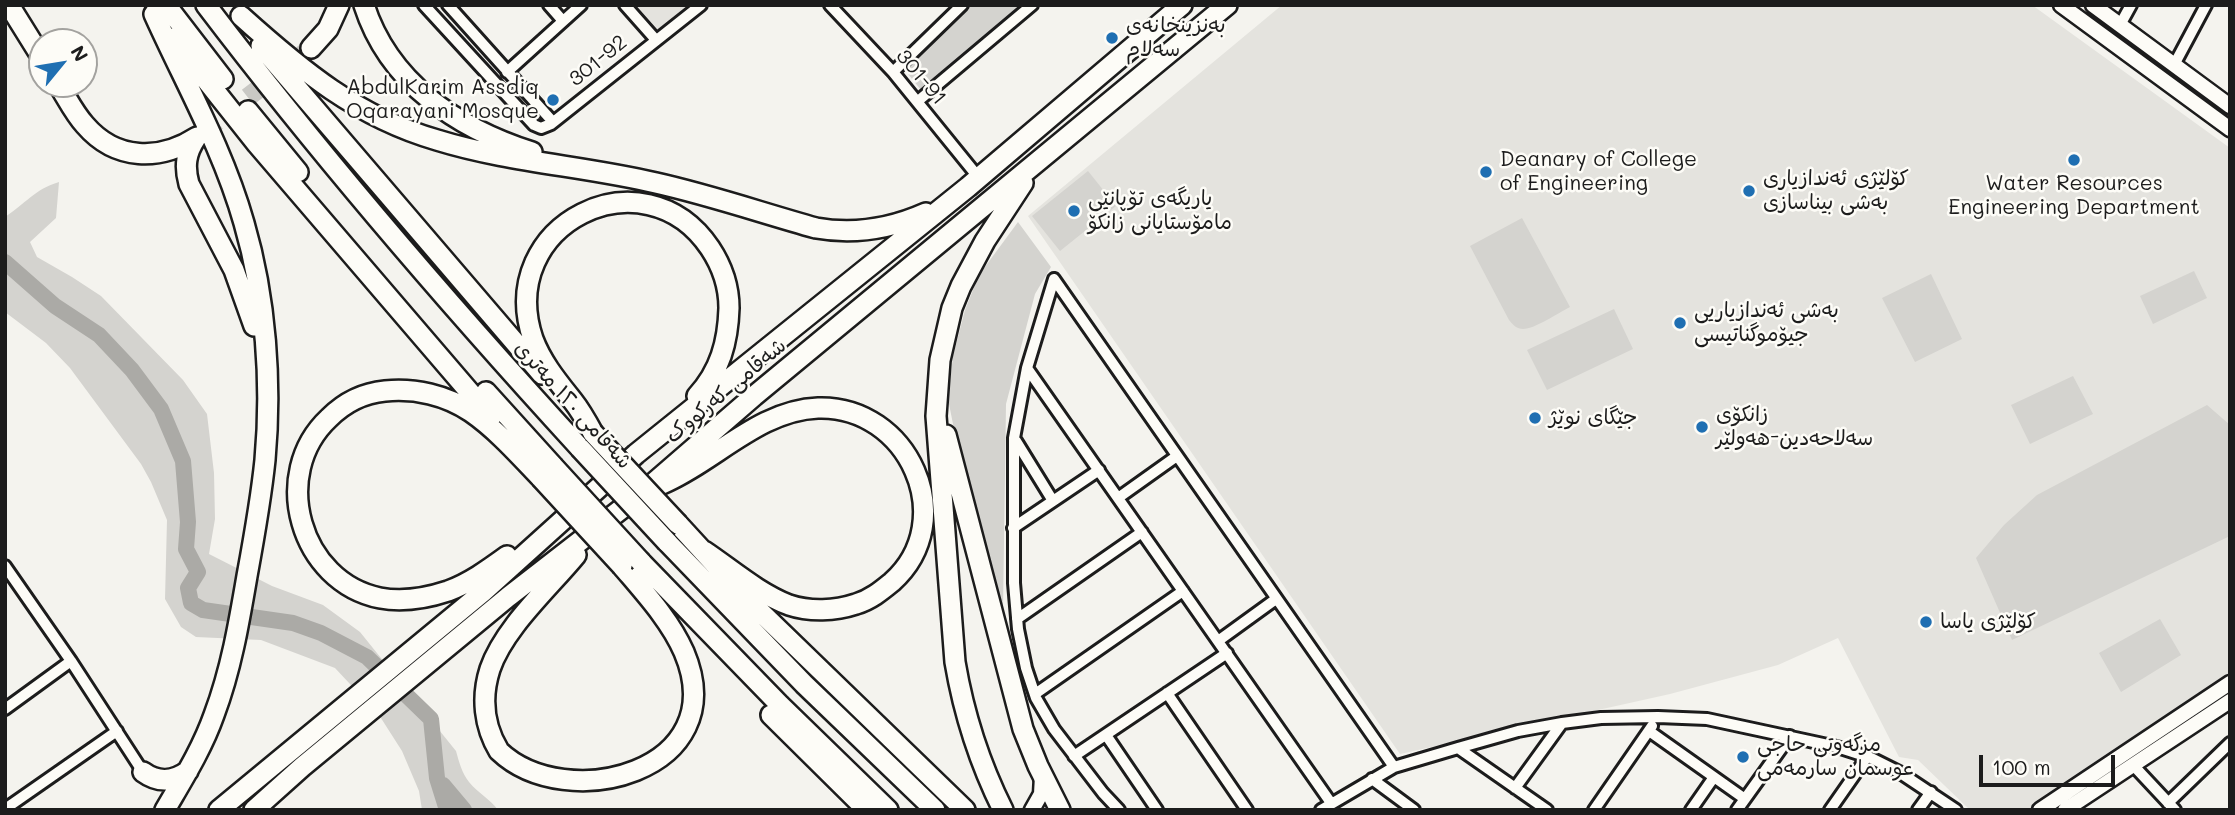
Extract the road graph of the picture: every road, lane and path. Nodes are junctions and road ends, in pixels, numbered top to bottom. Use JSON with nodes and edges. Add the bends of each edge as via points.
{"nodes":[{"id":1,"x":9,"y":5,"type":"edge"},
{"id":2,"x":206,"y":5,"type":"edge"},
{"id":3,"x":339,"y":5,"type":"edge"},
{"id":4,"x":364,"y":5,"type":"edge"},
{"id":5,"x":424,"y":5,"type":"edge"},
{"id":6,"x":448,"y":5,"type":"edge"},
{"id":7,"x":549,"y":5,"type":"edge"},
{"id":8,"x":581,"y":5,"type":"edge"},
{"id":9,"x":625,"y":5,"type":"edge"},
{"id":10,"x":701,"y":5,"type":"edge"},
{"id":11,"x":830,"y":5,"type":"edge"},
{"id":12,"x":1032,"y":5,"type":"edge"},
{"id":13,"x":1182,"y":5,"type":"edge"},
{"id":14,"x":1227,"y":5,"type":"edge"},
{"id":15,"x":2061,"y":5,"type":"edge"},
{"id":16,"x":2093,"y":5,"type":"edge"},
{"id":17,"x":2131,"y":5,"type":"edge"},
{"id":18,"x":2206,"y":5,"type":"edge"},
{"id":19,"x":156,"y":8,"type":"edge"},
{"id":20,"x":955,"y":8,"type":"edge"},
{"id":21,"x":237,"y":10,"type":"edge"},
{"id":22,"x":563,"y":21,"type":"junction"},
{"id":23,"x":2120,"y":25,"type":"junction"},
{"id":24,"x":28,"y":36,"type":"edge"},
{"id":25,"x":656,"y":40,"type":"junction"},
{"id":26,"x":311,"y":48,"type":"tunnel mouth"},
{"id":27,"x":2174,"y":65,"type":"junction"},
{"id":28,"x":507,"y":72,"type":"junction"},
{"id":29,"x":894,"y":72,"type":"junction"},
{"id":30,"x":67,"y":98,"type":"edge"},
{"id":31,"x":918,"y":101,"type":"junction"},
{"id":32,"x":2229,"y":102,"type":"edge"},
{"id":33,"x":553,"y":122,"type":"junction"},
{"id":34,"x":2230,"y":129,"type":"edge"},
{"id":35,"x":1034,"y":165,"type":"junction"},
{"id":36,"x":624,"y":176,"type":"junction"},
{"id":37,"x":979,"y":178,"type":"junction"},
{"id":38,"x":945,"y":205,"type":"junction"},
{"id":39,"x":1027,"y":368,"type":"junction"},
{"id":40,"x":938,"y":379,"type":"junction"},
{"id":41,"x":266,"y":380,"type":"junction"},
{"id":42,"x":1014,"y":438,"type":"junction"},
{"id":43,"x":587,"y":440,"type":"junction"},
{"id":44,"x":636,"y":454,"type":"junction"},
{"id":45,"x":1177,"y":456,"type":"junction"},
{"id":46,"x":1098,"y":470,"type":"junction"},
{"id":47,"x":547,"y":472,"type":"junction"},
{"id":48,"x":642,"y":493,"type":"junction"},
{"id":49,"x":1118,"y":498,"type":"junction"},
{"id":50,"x":1053,"y":500,"type":"junction"},
{"id":51,"x":582,"y":502,"type":"junction"},
{"id":52,"x":601,"y":525,"type":"junction"},
{"id":53,"x":1013,"y":528,"type":"junction"},
{"id":54,"x":1142,"y":532,"type":"junction"},
{"id":55,"x":704,"y":551,"type":"junction"},
{"id":56,"x":631,"y":564,"type":"junction"},
{"id":57,"x":5,"y":566,"type":"edge"},
{"id":58,"x":1183,"y":590,"type":"junction"},
{"id":59,"x":1276,"y":599,"type":"junction"},
{"id":60,"x":1017,"y":619,"type":"junction"},
{"id":61,"x":1218,"y":641,"type":"junction"},
{"id":62,"x":1227,"y":653,"type":"junction"},
{"id":63,"x":71,"y":661,"type":"junction"},
{"id":64,"x":2230,"y":683,"type":"edge"},
{"id":65,"x":1167,"y":693,"type":"junction"},
{"id":66,"x":1035,"y":694,"type":"junction"},
{"id":67,"x":2230,"y":701,"type":"edge"},
{"id":68,"x":5,"y":709,"type":"edge"},
{"id":69,"x":1658,"y":717,"type":"junction"},
{"id":70,"x":1562,"y":723,"type":"junction"},
{"id":71,"x":1649,"y":731,"type":"junction"},
{"id":72,"x":117,"y":732,"type":"junction"},
{"id":73,"x":1106,"y":734,"type":"junction"},
{"id":74,"x":1790,"y":736,"type":"junction"},
{"id":75,"x":2230,"y":743,"type":"edge"},
{"id":76,"x":1458,"y":748,"type":"junction"},
{"id":77,"x":1074,"y":756,"type":"junction"},
{"id":78,"x":1867,"y":757,"type":"junction"},
{"id":79,"x":295,"y":760,"type":"junction"},
{"id":80,"x":2133,"y":765,"type":"junction"},
{"id":81,"x":1394,"y":767,"type":"junction"},
{"id":82,"x":188,"y":771,"type":"junction"},
{"id":83,"x":143,"y":772,"type":"junction"},
{"id":84,"x":1042,"y":775,"type":"junction"},
{"id":85,"x":1714,"y":777,"type":"junction"},
{"id":86,"x":1372,"y":779,"type":"junction"},
{"id":87,"x":1516,"y":788,"type":"junction"},
{"id":88,"x":638,"y":789,"type":"dead end"},
{"id":89,"x":1931,"y":792,"type":"junction"},
{"id":90,"x":545,"y":793,"type":"dead end"},
{"id":91,"x":1745,"y":799,"type":"junction"},
{"id":92,"x":1331,"y":803,"type":"junction"},
{"id":93,"x":2172,"y":806,"type":"edge"},
{"id":94,"x":5,"y":809,"type":"edge"},
{"id":95,"x":2068,"y":809,"type":"edge"},
{"id":96,"x":158,"y":810,"type":"edge"},
{"id":97,"x":165,"y":810,"type":"edge"},
{"id":98,"x":219,"y":810,"type":"edge"},
{"id":99,"x":254,"y":810,"type":"edge"},
{"id":100,"x":867,"y":810,"type":"edge"},
{"id":101,"x":888,"y":810,"type":"edge"},
{"id":102,"x":935,"y":810,"type":"edge"},
{"id":103,"x":965,"y":810,"type":"edge"},
{"id":104,"x":1003,"y":810,"type":"edge"},
{"id":105,"x":1034,"y":810,"type":"edge"},
{"id":106,"x":1049,"y":810,"type":"edge"},
{"id":107,"x":1060,"y":810,"type":"edge"},
{"id":108,"x":1119,"y":810,"type":"edge"},
{"id":109,"x":1157,"y":810,"type":"edge"},
{"id":110,"x":1247,"y":810,"type":"edge"},
{"id":111,"x":1321,"y":810,"type":"edge"},
{"id":112,"x":1414,"y":810,"type":"edge"},
{"id":113,"x":1547,"y":810,"type":"edge"},
{"id":114,"x":1594,"y":810,"type":"edge"},
{"id":115,"x":1690,"y":810,"type":"edge"},
{"id":116,"x":1737,"y":810,"type":"edge"},
{"id":117,"x":1830,"y":810,"type":"edge"},
{"id":118,"x":1918,"y":810,"type":"edge"},
{"id":119,"x":1956,"y":810,"type":"edge"},
{"id":120,"x":2040,"y":810,"type":"edge"}],
"edges":[{"from":1,"to":24,"type":"highway"},
{"from":2,"to":43,"type":"highway","name":"شەقامی ١٢٠ مەتری","via":[[318,147],[534,398]]},
{"from":3,"to":26,"type":"highway","via":[[328,29]]},
{"from":4,"to":36,"type":"highway","via":[[381,44],[402,74],[450,114],[520,148]]},
{"from":5,"to":33,"type":"street","via":[[534,125],[545,127]]},
{"from":6,"to":28,"type":"street"},
{"from":7,"to":22,"type":"street"},
{"from":8,"to":22,"type":"street"},
{"from":9,"to":25,"type":"street"},
{"from":10,"to":25,"type":"street","name":"301-92"},
{"from":11,"to":29,"type":"street","name":"301-91"},
{"from":12,"to":31,"type":"street"},
{"from":13,"to":37,"type":"highway","name":"شەقامی کەرکووک"},
{"from":14,"to":35,"type":"highway","name":"شەقامی کەرکووک"},
{"from":15,"to":34,"type":"street"},
{"from":16,"to":23,"type":"street"},
{"from":17,"to":23,"type":"street"},
{"from":18,"to":27,"type":"street"},
{"from":19,"to":41,"type":"highway","via":[[245,224],[264,328]]},
{"from":19,"to":47,"type":"highway","via":[[252,116]]},
{"from":20,"to":29,"type":"street"},
{"from":21,"to":36,"type":"highway","via":[[313,78],[401,128],[467,149]]},
{"from":21,"to":43,"type":"highway","via":[[289,81]]},
{"from":22,"to":28,"type":"street"},
{"from":23,"to":27,"type":"street"},
{"from":25,"to":33,"type":"street","name":"301-92"},
{"from":27,"to":32,"type":"street"},
{"from":28,"to":33,"type":"street"},
{"from":29,"to":31,"type":"street","name":"301-91"},
{"from":30,"to":41,"type":"highway","via":[[98,137],[134,153],[160,153],[199,136],[186,156],[186,175],[242,289]]},
{"from":31,"to":37,"type":"street","name":"301-91"},
{"from":35,"to":40,"type":"highway","via":[[961,286]]},
{"from":35,"to":48,"type":"highway","name":"شەقامی کەرکووک"},
{"from":36,"to":38,"type":"highway","via":[[834,231],[889,227]]},
{"from":37,"to":38,"type":"highway","name":"شەقامی کەرکووک"},
{"from":38,"to":44,"type":"highway","name":"شەقامی کەرکووک"},
{"from":39,"to":42,"type":"street"},
{"from":39,"to":45,"type":"street","via":[[1054,279]]},
{"from":39,"to":46,"type":"street"},
{"from":40,"to":84,"type":"highway","via":[[948,446],[1004,660],[1023,729]]},
{"from":40,"to":104,"type":"highway","via":[[939,472],[955,662],[973,741]]},
{"from":41,"to":82,"type":"highway","via":[[265,460],[231,657],[214,717]]},
{"from":42,"to":50,"type":"street"},
{"from":42,"to":53,"type":"street"},
{"from":43,"to":44,"type":"highway","via":[[575,404],[534,341],[526,307],[529,277],[547,242],[566,222],[603,205],[633,203],[662,209],[708,246],[727,287],[729,320],[723,353],[708,384]]},
{"from":43,"to":55,"type":"highway","bridge":true},
{"from":43,"to":102,"type":"highway","name":"شەقامی ١٢٠ مەتری","bridge":true,"via":[[667,542]]},
{"from":44,"to":51,"type":"highway","name":"شەقامی کەرکووک"},
{"from":45,"to":49,"type":"street"},
{"from":45,"to":59,"type":"street"},
{"from":46,"to":49,"type":"street"},
{"from":46,"to":50,"type":"street"},
{"from":47,"to":51,"type":"highway","via":[[461,406],[426,393],[378,391],[349,402],[316,433],[300,467],[297,504],[307,539],[335,576],[368,594],[404,600],[463,585]]},
{"from":47,"to":56,"type":"highway","bridge":true},
{"from":48,"to":52,"type":"highway","name":"شەقامی کەرکووک"},
{"from":48,"to":55,"type":"highway","via":[[696,467],[771,420],[818,408],[858,415],[885,430],[914,468],[923,519],[916,548],[901,574],[877,594],[848,607],[819,610],[790,605],[768,596]]},
{"from":49,"to":54,"type":"street"},
{"from":50,"to":53,"type":"street"},
{"from":51,"to":79,"type":"highway","name":"شەقامی کەرکووک"},
{"from":52,"to":79,"type":"highway","name":"شەقامی کەرکووک"},
{"from":52,"to":90,"type":"highway","via":[[506,639],[488,679],[485,706],[497,748],[510,769]]},
{"from":53,"to":60,"type":"street"},
{"from":54,"to":58,"type":"street"},
{"from":54,"to":60,"type":"street"},
{"from":55,"to":103,"type":"highway","via":[[745,597]]},
{"from":56,"to":88,"type":"highway","via":[[678,639],[692,684],[692,707],[682,743],[667,765]]},
{"from":56,"to":100,"type":"highway"},
{"from":56,"to":101,"type":"highway"},
{"from":57,"to":63,"type":"street"},
{"from":58,"to":61,"type":"street"},
{"from":58,"to":66,"type":"street"},
{"from":59,"to":61,"type":"street"},
{"from":59,"to":81,"type":"street"},
{"from":60,"to":66,"type":"street"},
{"from":61,"to":62,"type":"street"},
{"from":62,"to":65,"type":"street"},
{"from":62,"to":92,"type":"street"},
{"from":63,"to":68,"type":"street"},
{"from":63,"to":72,"type":"street"},
{"from":64,"to":120,"type":"street"},
{"from":65,"to":73,"type":"street"},
{"from":65,"to":110,"type":"street"},
{"from":66,"to":77,"type":"street"},
{"from":67,"to":80,"type":"street"},
{"from":69,"to":70,"type":"street"},
{"from":69,"to":71,"type":"street"},
{"from":69,"to":74,"type":"street","via":[[1707,719]]},
{"from":70,"to":76,"type":"street"},
{"from":70,"to":87,"type":"street"},
{"from":71,"to":85,"type":"street"},
{"from":71,"to":114,"type":"street"},
{"from":72,"to":83,"type":"street"},
{"from":72,"to":94,"type":"street"},
{"from":73,"to":77,"type":"street"},
{"from":73,"to":109,"type":"street"},
{"from":74,"to":78,"type":"street"},
{"from":74,"to":91,"type":"street"},
{"from":75,"to":93,"type":"street"},
{"from":76,"to":81,"type":"street"},
{"from":76,"to":87,"type":"street"},
{"from":77,"to":108,"type":"street"},
{"from":78,"to":89,"type":"street"},
{"from":78,"to":117,"type":"street"},
{"from":79,"to":98,"type":"highway","name":"شەقامی کەرکووک"},
{"from":79,"to":99,"type":"highway","name":"شەقامی کەرکووک"},
{"from":80,"to":93,"type":"street"},
{"from":80,"to":95,"type":"street"},
{"from":81,"to":86,"type":"street"},
{"from":82,"to":83,"type":"highway","via":[[176,779],[162,780]]},
{"from":82,"to":97,"type":"highway"},
{"from":83,"to":96,"type":"highway"},
{"from":84,"to":105,"type":"street"},
{"from":84,"to":107,"type":"highway"},
{"from":85,"to":91,"type":"street"},
{"from":85,"to":115,"type":"street"},
{"from":86,"to":92,"type":"street"},
{"from":86,"to":112,"type":"street"},
{"from":87,"to":113,"type":"street"},
{"from":89,"to":118,"type":"street"},
{"from":89,"to":119,"type":"street"},
{"from":91,"to":116,"type":"street"},
{"from":92,"to":111,"type":"street"},
{"from":105,"to":106,"type":"street"}]}
